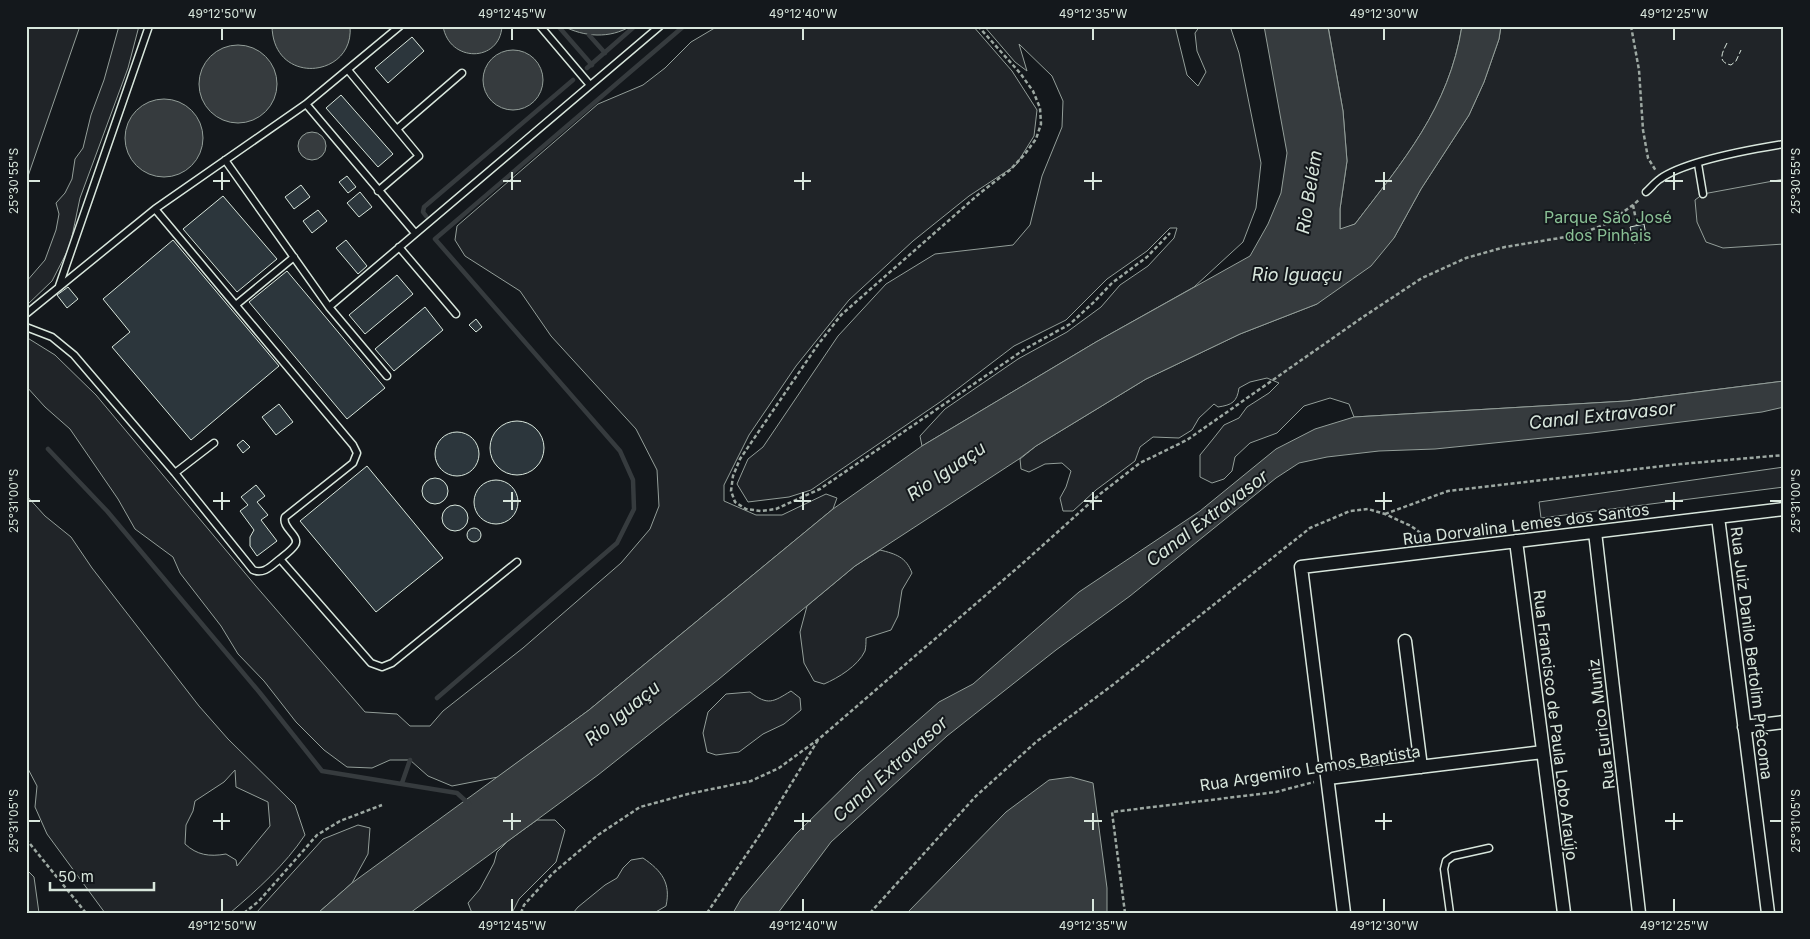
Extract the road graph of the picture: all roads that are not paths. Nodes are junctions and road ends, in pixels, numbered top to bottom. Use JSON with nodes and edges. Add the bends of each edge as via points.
{"nodes":[{"id":1,"x":149,"y":26,"type":"edge"},
{"id":2,"x":400,"y":26,"type":"edge"},
{"id":3,"x":540,"y":26,"type":"edge"},
{"id":4,"x":660,"y":26,"type":"edge"},
{"id":5,"x":392,"y":29,"type":"edge"},
{"id":6,"x":348,"y":70,"type":"junction"},
{"id":7,"x":462,"y":73,"type":"dead end"},
{"id":8,"x":590,"y":85,"type":"junction"},
{"id":9,"x":306,"y":104,"type":"junction"},
{"id":10,"x":397,"y":129,"type":"junction"},
{"id":11,"x":1784,"y":144,"type":"edge"},
{"id":12,"x":225,"y":160,"type":"junction"},
{"id":13,"x":1698,"y":164,"type":"junction"},
{"id":14,"x":378,"y":191,"type":"junction"},
{"id":15,"x":1646,"y":192,"type":"road end"},
{"id":16,"x":1703,"y":194,"type":"dead end"},
{"id":17,"x":155,"y":209,"type":"junction"},
{"id":18,"x":415,"y":233,"type":"junction"},
{"id":19,"x":399,"y":247,"type":"junction"},
{"id":20,"x":294,"y":256,"type":"junction"},
{"id":21,"x":58,"y":288,"type":"junction"},
{"id":22,"x":237,"y":304,"type":"junction"},
{"id":23,"x":330,"y":306,"type":"junction"},
{"id":24,"x":26,"y":314,"type":"edge"},
{"id":25,"x":456,"y":314,"type":"dead end"},
{"id":26,"x":26,"y":328,"type":"edge"},
{"id":27,"x":387,"y":376,"type":"dead end"},
{"id":28,"x":214,"y":443,"type":"dead end"},
{"id":29,"x":175,"y":473,"type":"junction"},
{"id":30,"x":1784,"y":509,"type":"edge"},
{"id":31,"x":1718,"y":517,"type":"junction"},
{"id":32,"x":1595,"y":532,"type":"junction"},
{"id":33,"x":1516,"y":541,"type":"junction"},
{"id":34,"x":280,"y":559,"type":"junction"},
{"id":35,"x":517,"y":562,"type":"dead end"},
{"id":36,"x":1405,"y":641,"type":"dead end"},
{"id":37,"x":1784,"y":722,"type":"edge"},
{"id":38,"x":1744,"y":726,"type":"junction"},
{"id":39,"x":1544,"y":752,"type":"junction"},
{"id":40,"x":1421,"y":767,"type":"junction"},
{"id":41,"x":1328,"y":778,"type":"junction"},
{"id":42,"x":1489,"y":848,"type":"dead end"},
{"id":43,"x":1344,"y":913,"type":"edge"},
{"id":44,"x":1450,"y":913,"type":"edge"},
{"id":45,"x":1564,"y":913,"type":"edge"},
{"id":46,"x":1639,"y":913,"type":"edge"},
{"id":47,"x":1768,"y":913,"type":"edge"}],
"edges":[{"from":1,"to":21,"type":"lane"},
{"from":2,"to":5,"type":"lane"},
{"from":3,"to":8,"type":"lane"},
{"from":4,"to":8,"type":"lane"},
{"from":5,"to":6,"type":"lane"},
{"from":6,"to":9,"type":"lane"},
{"from":6,"to":10,"type":"lane"},
{"from":7,"to":10,"type":"lane"},
{"from":8,"to":18,"type":"lane"},
{"from":9,"to":12,"type":"lane"},
{"from":9,"to":14,"type":"lane"},
{"from":10,"to":14,"type":"lane","via":[[419,156]]},
{"from":11,"to":13,"type":"lane"},
{"from":12,"to":17,"type":"lane"},
{"from":12,"to":20,"type":"lane"},
{"from":13,"to":15,"type":"lane","via":[[1660,178]]},
{"from":13,"to":16,"type":"lane"},
{"from":14,"to":18,"type":"lane"},
{"from":17,"to":21,"type":"lane"},
{"from":17,"to":22,"type":"lane"},
{"from":18,"to":19,"type":"lane"},
{"from":19,"to":23,"type":"lane"},
{"from":19,"to":25,"type":"lane"},
{"from":20,"to":22,"type":"lane"},
{"from":20,"to":23,"type":"lane"},
{"from":21,"to":24,"type":"lane"},
{"from":22,"to":34,"type":"lane","via":[[357,453],[353,463],[285,518],[285,525],[297,542]]},
{"from":23,"to":27,"type":"lane"},
{"from":26,"to":29,"type":"lane","via":[[52,338],[74,355]]},
{"from":28,"to":29,"type":"lane"},
{"from":29,"to":34,"type":"lane","via":[[253,570],[263,572]]},
{"from":30,"to":31,"type":"street","name":"Rua Dorvalina Lemes dos Santos"},
{"from":31,"to":32,"type":"street","name":"Rua Dorvalina Lemes dos Santos"},
{"from":31,"to":38,"type":"street","name":"Rua Juiz Danilo Bertolim Précoma"},
{"from":32,"to":33,"type":"street","name":"Rua Dorvalina Lemes dos Santos"},
{"from":32,"to":46,"type":"street","name":"Rua Eurico Muniz"},
{"from":33,"to":39,"type":"street","name":"Rua Francisco de Paula Lobo Araújo"},
{"from":33,"to":41,"type":"street","name":"Rua Dorvalina Lemes dos Santos","via":[[1301,567]]},
{"from":34,"to":35,"type":"lane","via":[[371,663],[382,667],[392,663]]},
{"from":36,"to":40,"type":"street"},
{"from":37,"to":38,"type":"street"},
{"from":38,"to":47,"type":"street","name":"Rua Juiz Danilo Bertolim Précoma"},
{"from":39,"to":40,"type":"street","name":"Rua Argemiro Lemos Baptista"},
{"from":39,"to":45,"type":"street","name":"Rua Francisco de Paula Lobo Araújo"},
{"from":40,"to":41,"type":"street","name":"Rua Argemiro Lemos Baptista"},
{"from":41,"to":43,"type":"street"},
{"from":42,"to":44,"type":"lane","via":[[1453,856],[1446,861],[1444,869]]}]}
